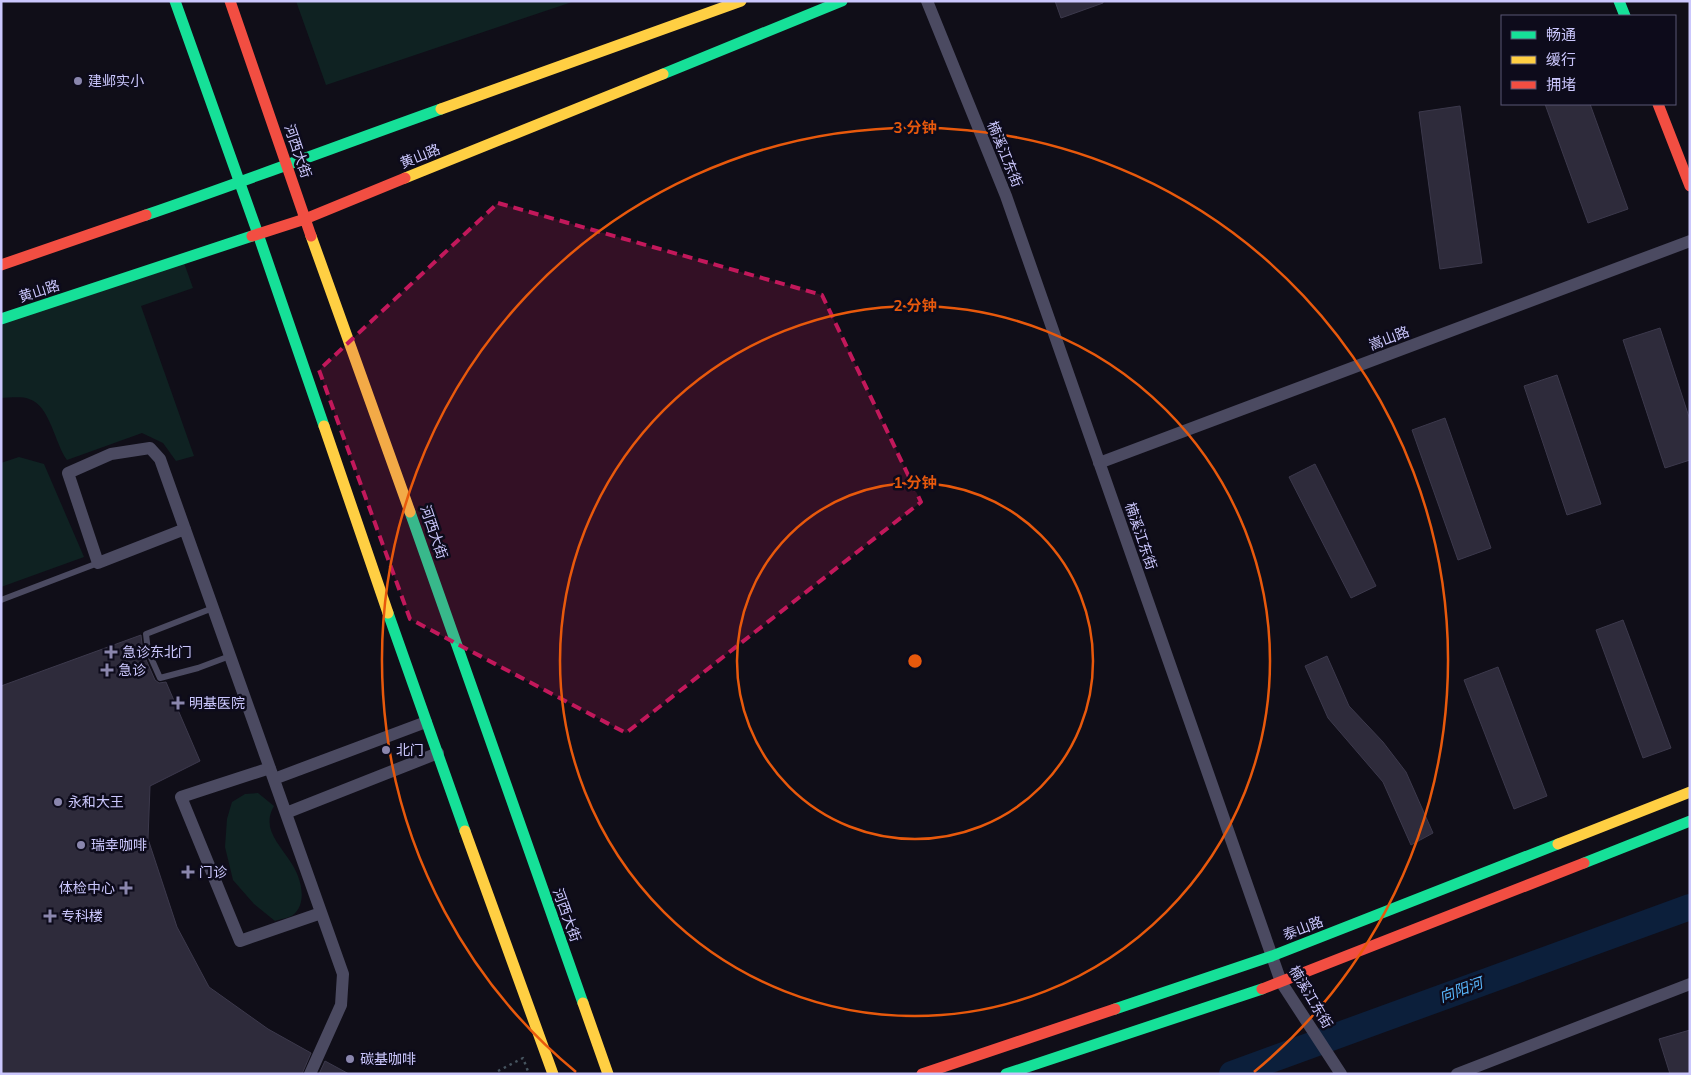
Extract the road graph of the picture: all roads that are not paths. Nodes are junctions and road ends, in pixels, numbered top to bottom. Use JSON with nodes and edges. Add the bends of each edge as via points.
{"nodes":[{"id":1,"x":175,"y":1,"type":"edge"},
{"id":2,"x":230,"y":1,"type":"edge"},
{"id":3,"x":741,"y":1,"type":"edge"},
{"id":4,"x":842,"y":1,"type":"edge"},
{"id":5,"x":927,"y":1,"type":"edge"},
{"id":6,"x":1619,"y":1,"type":"edge"},
{"id":7,"x":1625,"y":15,"type":"edge"},
{"id":8,"x":1658,"y":105,"type":"edge"},
{"id":9,"x":287,"y":164,"type":"junction"},
{"id":10,"x":240,"y":183,"type":"junction"},
{"id":11,"x":1690,"y":186,"type":"edge"},
{"id":12,"x":305,"y":219,"type":"junction"},
{"id":13,"x":258,"y":234,"type":"junction"},
{"id":14,"x":1690,"y":241,"type":"edge"},
{"id":15,"x":1,"y":266,"type":"edge"},
{"id":16,"x":1,"y":319,"type":"edge"},
{"id":17,"x":1099,"y":463,"type":"junction"},
{"id":18,"x":185,"y":529,"type":"junction"},
{"id":19,"x":98,"y":563,"type":"junction"},
{"id":20,"x":1,"y":600,"type":"edge"},
{"id":21,"x":213,"y":608,"type":"junction"},
{"id":22,"x":230,"y":656,"type":"junction"},
{"id":23,"x":426,"y":722,"type":"junction"},
{"id":24,"x":438,"y":753,"type":"junction"},
{"id":25,"x":272,"y":773,"type":"junction"},
{"id":26,"x":1690,"y":792,"type":"edge"},
{"id":27,"x":286,"y":813,"type":"junction"},
{"id":28,"x":1690,"y":821,"type":"edge"},
{"id":29,"x":321,"y":913,"type":"junction"},
{"id":30,"x":1272,"y":956,"type":"junction"},
{"id":31,"x":1281,"y":982,"type":"junction"},
{"id":32,"x":1690,"y":984,"type":"edge"},
{"id":33,"x":310,"y":1074,"type":"edge"},
{"id":34,"x":553,"y":1074,"type":"edge"},
{"id":35,"x":608,"y":1074,"type":"edge"},
{"id":36,"x":922,"y":1074,"type":"edge"},
{"id":37,"x":1006,"y":1074,"type":"edge"},
{"id":38,"x":1341,"y":1074,"type":"edge"},
{"id":39,"x":1457,"y":1074,"type":"edge"}],
"edges":[{"from":1,"to":10,"type":"main road"},
{"from":2,"to":9,"type":"main road","name":"河西大街"},
{"from":3,"to":9,"type":"main road"},
{"from":4,"to":12,"type":"main road","name":"黄山路"},
{"from":5,"to":17,"type":"street","name":"楠溪江东街","via":[[1006,196]]},
{"from":6,"to":7,"type":"main road"},
{"from":8,"to":11,"type":"main road"},
{"from":9,"to":10,"type":"main road"},
{"from":9,"to":12,"type":"main road","name":"河西大街"},
{"from":10,"to":13,"type":"main road"},
{"from":10,"to":15,"type":"main road"},
{"from":12,"to":13,"type":"main road","name":"黄山路"},
{"from":12,"to":35,"type":"main road","name":"河西大街"},
{"from":13,"to":16,"type":"main road","name":"黄山路"},
{"from":13,"to":23,"type":"main road"},
{"from":14,"to":17,"type":"street","name":"嵩山路"},
{"from":17,"to":30,"type":"street","name":"楠溪江东街"},
{"from":18,"to":19,"type":"street"},
{"from":18,"to":19,"type":"street","via":[[160,459],[150,448],[111,454],[68,472]]},
{"from":18,"to":21,"type":"street"},
{"from":19,"to":20,"type":"lane"},
{"from":21,"to":22,"type":"street"},
{"from":21,"to":22,"type":"lane","via":[[146,634],[148,651],[160,678]]},
{"from":22,"to":25,"type":"street"},
{"from":23,"to":24,"type":"main road"},
{"from":23,"to":25,"type":"street"},
{"from":24,"to":27,"type":"street"},
{"from":24,"to":34,"type":"main road"},
{"from":25,"to":27,"type":"street"},
{"from":25,"to":29,"type":"street","via":[[181,797],[240,941]]},
{"from":26,"to":30,"type":"main road","name":"泰山路"},
{"from":27,"to":29,"type":"street"},
{"from":28,"to":31,"type":"main road"},
{"from":29,"to":33,"type":"street","via":[[343,974],[341,1005]]},
{"from":30,"to":31,"type":"street","name":"楠溪江东街"},
{"from":30,"to":36,"type":"main road","name":"泰山路"},
{"from":31,"to":37,"type":"main road"},
{"from":31,"to":38,"type":"street","name":"楠溪江东街"},
{"from":32,"to":39,"type":"street"}]}
